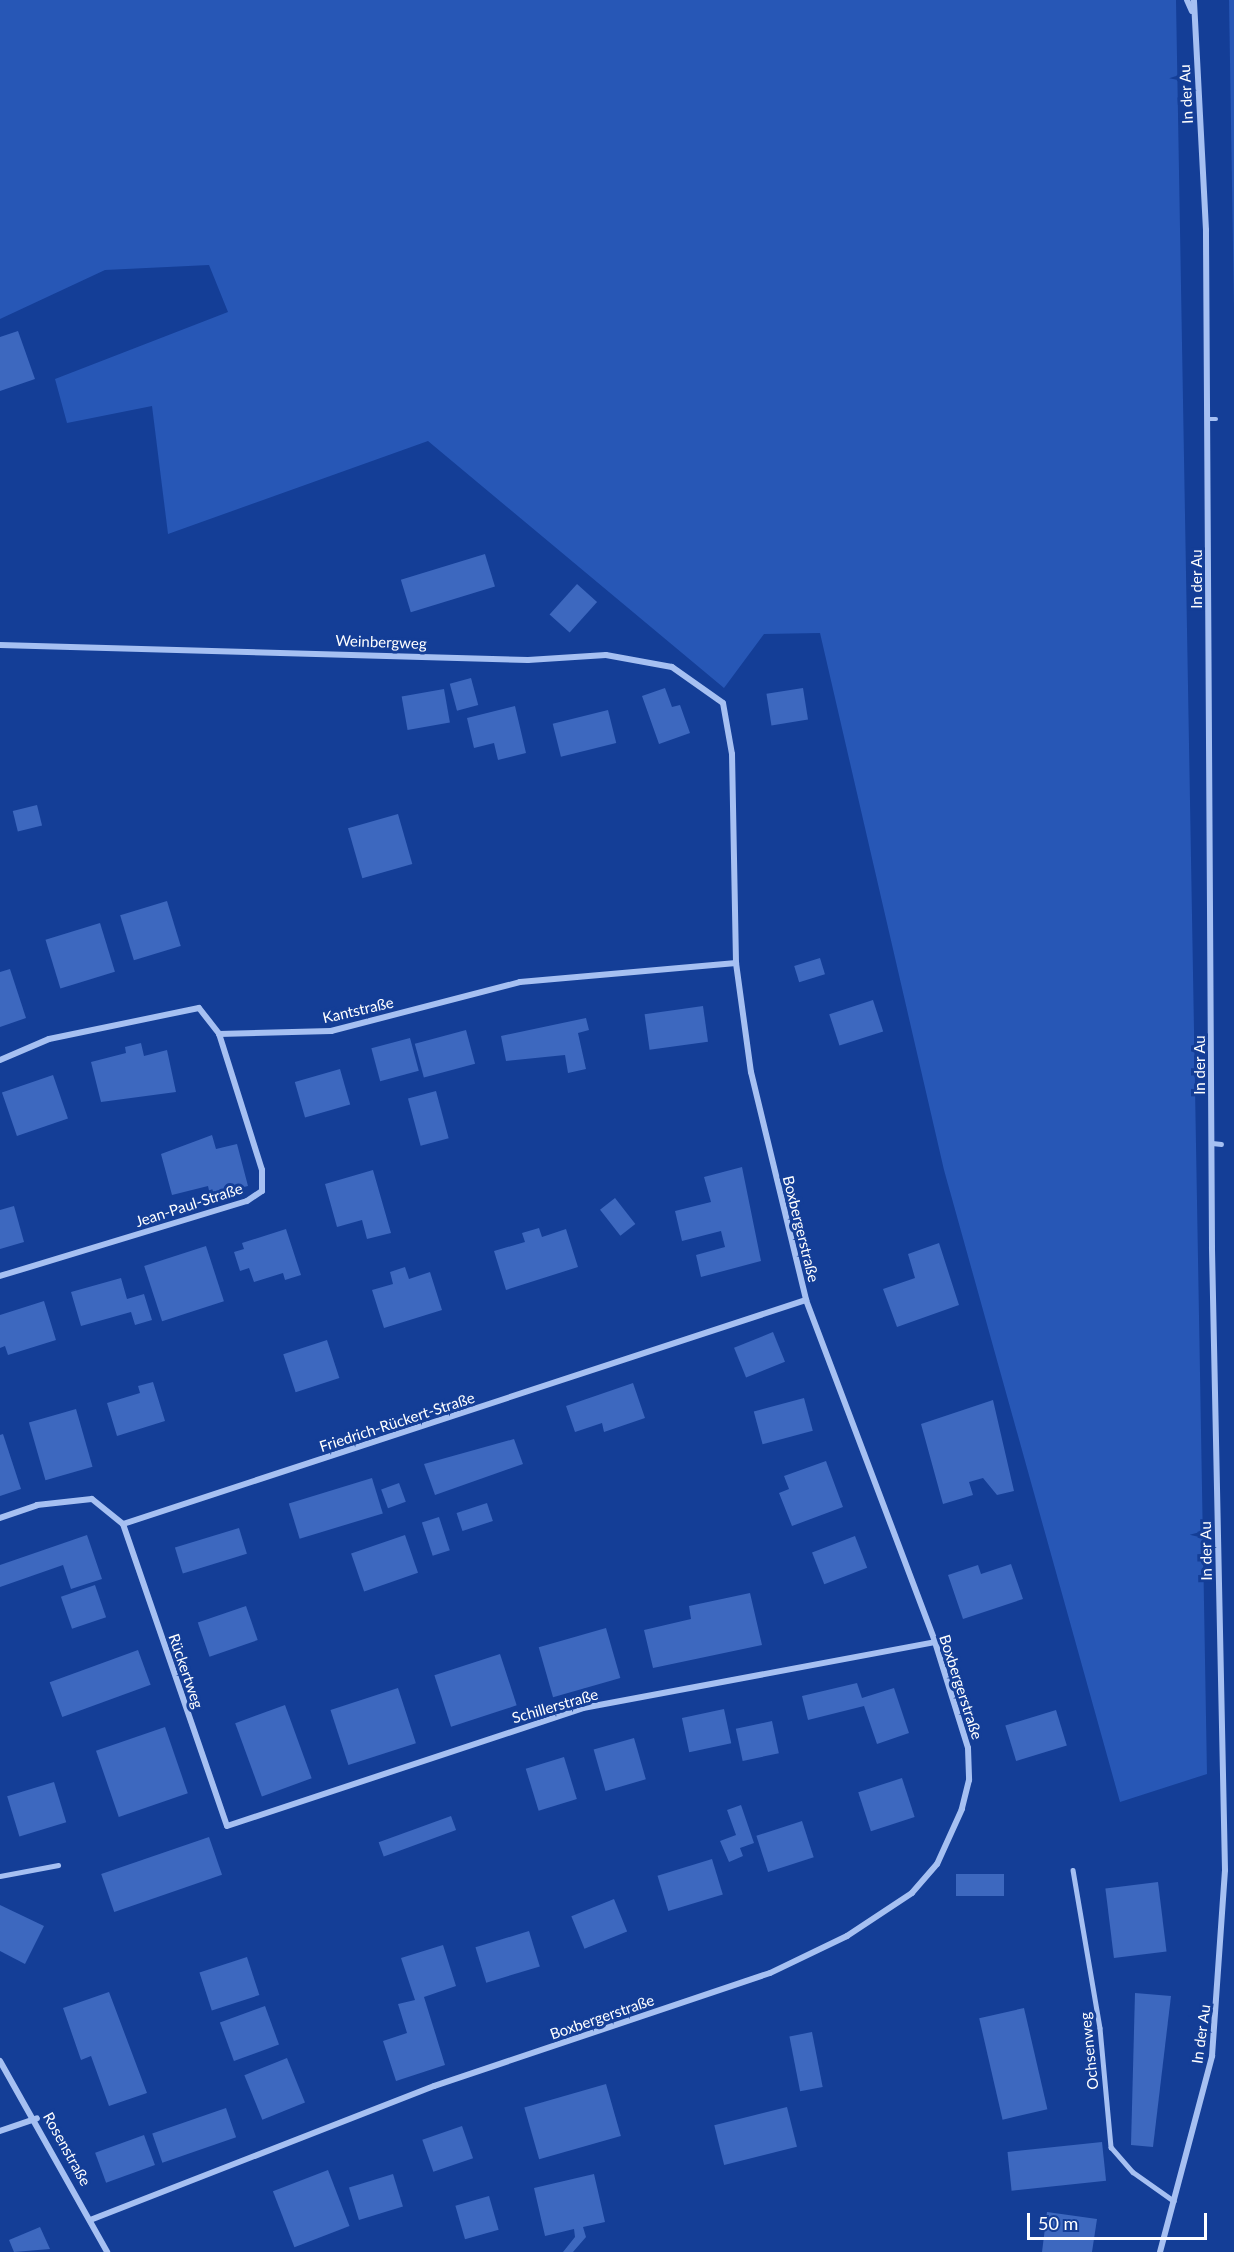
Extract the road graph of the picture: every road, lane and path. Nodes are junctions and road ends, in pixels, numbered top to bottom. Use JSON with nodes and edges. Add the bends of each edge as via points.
{"nodes":[{"id":1,"x":1187,"y":0,"type":"edge"},
{"id":2,"x":1194,"y":0,"type":"edge"},
{"id":3,"x":1194,"y":14,"type":"junction"},
{"id":4,"x":1208,"y":419,"type":"junction"},
{"id":5,"x":1216,"y":419,"type":"dead end"},
{"id":6,"x":0,"y":645,"type":"edge"},
{"id":7,"x":729,"y":727,"type":"joint"},
{"id":8,"x":736,"y":963,"type":"junction"},
{"id":9,"x":219,"y":1034,"type":"junction"},
{"id":10,"x":0,"y":1060,"type":"edge"},
{"id":11,"x":1212,"y":1143,"type":"junction"},
{"id":12,"x":1221,"y":1144,"type":"dead end"},
{"id":13,"x":0,"y":1276,"type":"edge"},
{"id":14,"x":806,"y":1300,"type":"junction"},
{"id":15,"x":0,"y":1518,"type":"edge"},
{"id":16,"x":123,"y":1524,"type":"junction"},
{"id":17,"x":935,"y":1642,"type":"junction"},
{"id":18,"x":227,"y":1826,"type":"joint"},
{"id":19,"x":58,"y":1865,"type":"dead end"},
{"id":20,"x":1073,"y":1870,"type":"dead end"},
{"id":21,"x":0,"y":1876,"type":"edge"},
{"id":22,"x":0,"y":2061,"type":"edge"},
{"id":23,"x":37,"y":2118,"type":"junction"},
{"id":24,"x":0,"y":2131,"type":"edge"},
{"id":25,"x":1174,"y":2201,"type":"junction"},
{"id":26,"x":92,"y":2218,"type":"junction"},
{"id":27,"x":107,"y":2252,"type":"edge"},
{"id":28,"x":1160,"y":2252,"type":"edge"}],
"edges":[{"from":1,"to":3,"type":"street"},
{"from":2,"to":3,"type":"street","name":"In der Au"},
{"from":3,"to":4,"type":"street","name":"In der Au","via":[[1206,230]]},
{"from":4,"to":5,"type":"lane"},
{"from":4,"to":11,"type":"street","name":"In der Au"},
{"from":6,"to":7,"type":"street","name":"Weinbergweg","via":[[637,659],[672,667],[704,685],[723,703]]},
{"from":7,"to":8,"type":"street","name":"Boxbergerstraße"},
{"from":8,"to":9,"type":"street","name":"Kantstraße","via":[[520,982],[331,1031]]},
{"from":8,"to":14,"type":"street","name":"Boxbergerstraße","via":[[751,1072]]},
{"from":9,"to":10,"type":"street","via":[[199,1008],[48,1039]]},
{"from":9,"to":13,"type":"street","name":"Jean-Paul-Straße","via":[[262,1170],[262,1191],[247,1201]]},
{"from":11,"to":12,"type":"lane"},
{"from":11,"to":25,"type":"street","name":"In der Au","via":[[1225,1870],[1212,2056]]},
{"from":14,"to":16,"type":"street","name":"Friedrich-Rückert-Straße"},
{"from":14,"to":17,"type":"street","name":"Boxbergerstraße"},
{"from":15,"to":16,"type":"street","via":[[37,1504],[92,1499]]},
{"from":16,"to":18,"type":"street","name":"Rückertweg"},
{"from":17,"to":18,"type":"street","name":"Schillerstraße","via":[[583,1708]]},
{"from":17,"to":26,"type":"street","name":"Boxbergerstraße","via":[[964,1732],[969,1780],[937,1864],[912,1893],[880,1916],[770,1973],[434,2085]]},
{"from":19,"to":21,"type":"lane"},
{"from":20,"to":25,"type":"lane","name":"Ochsenweg","via":[[1100,2028],[1111,2147],[1133,2172]]},
{"from":22,"to":23,"type":"street","name":"Rosenstraße"},
{"from":23,"to":24,"type":"street"},
{"from":23,"to":26,"type":"street","name":"Rosenstraße"},
{"from":25,"to":28,"type":"street","name":"In der Au"},
{"from":26,"to":27,"type":"street","name":"Rosenstraße"}]}
